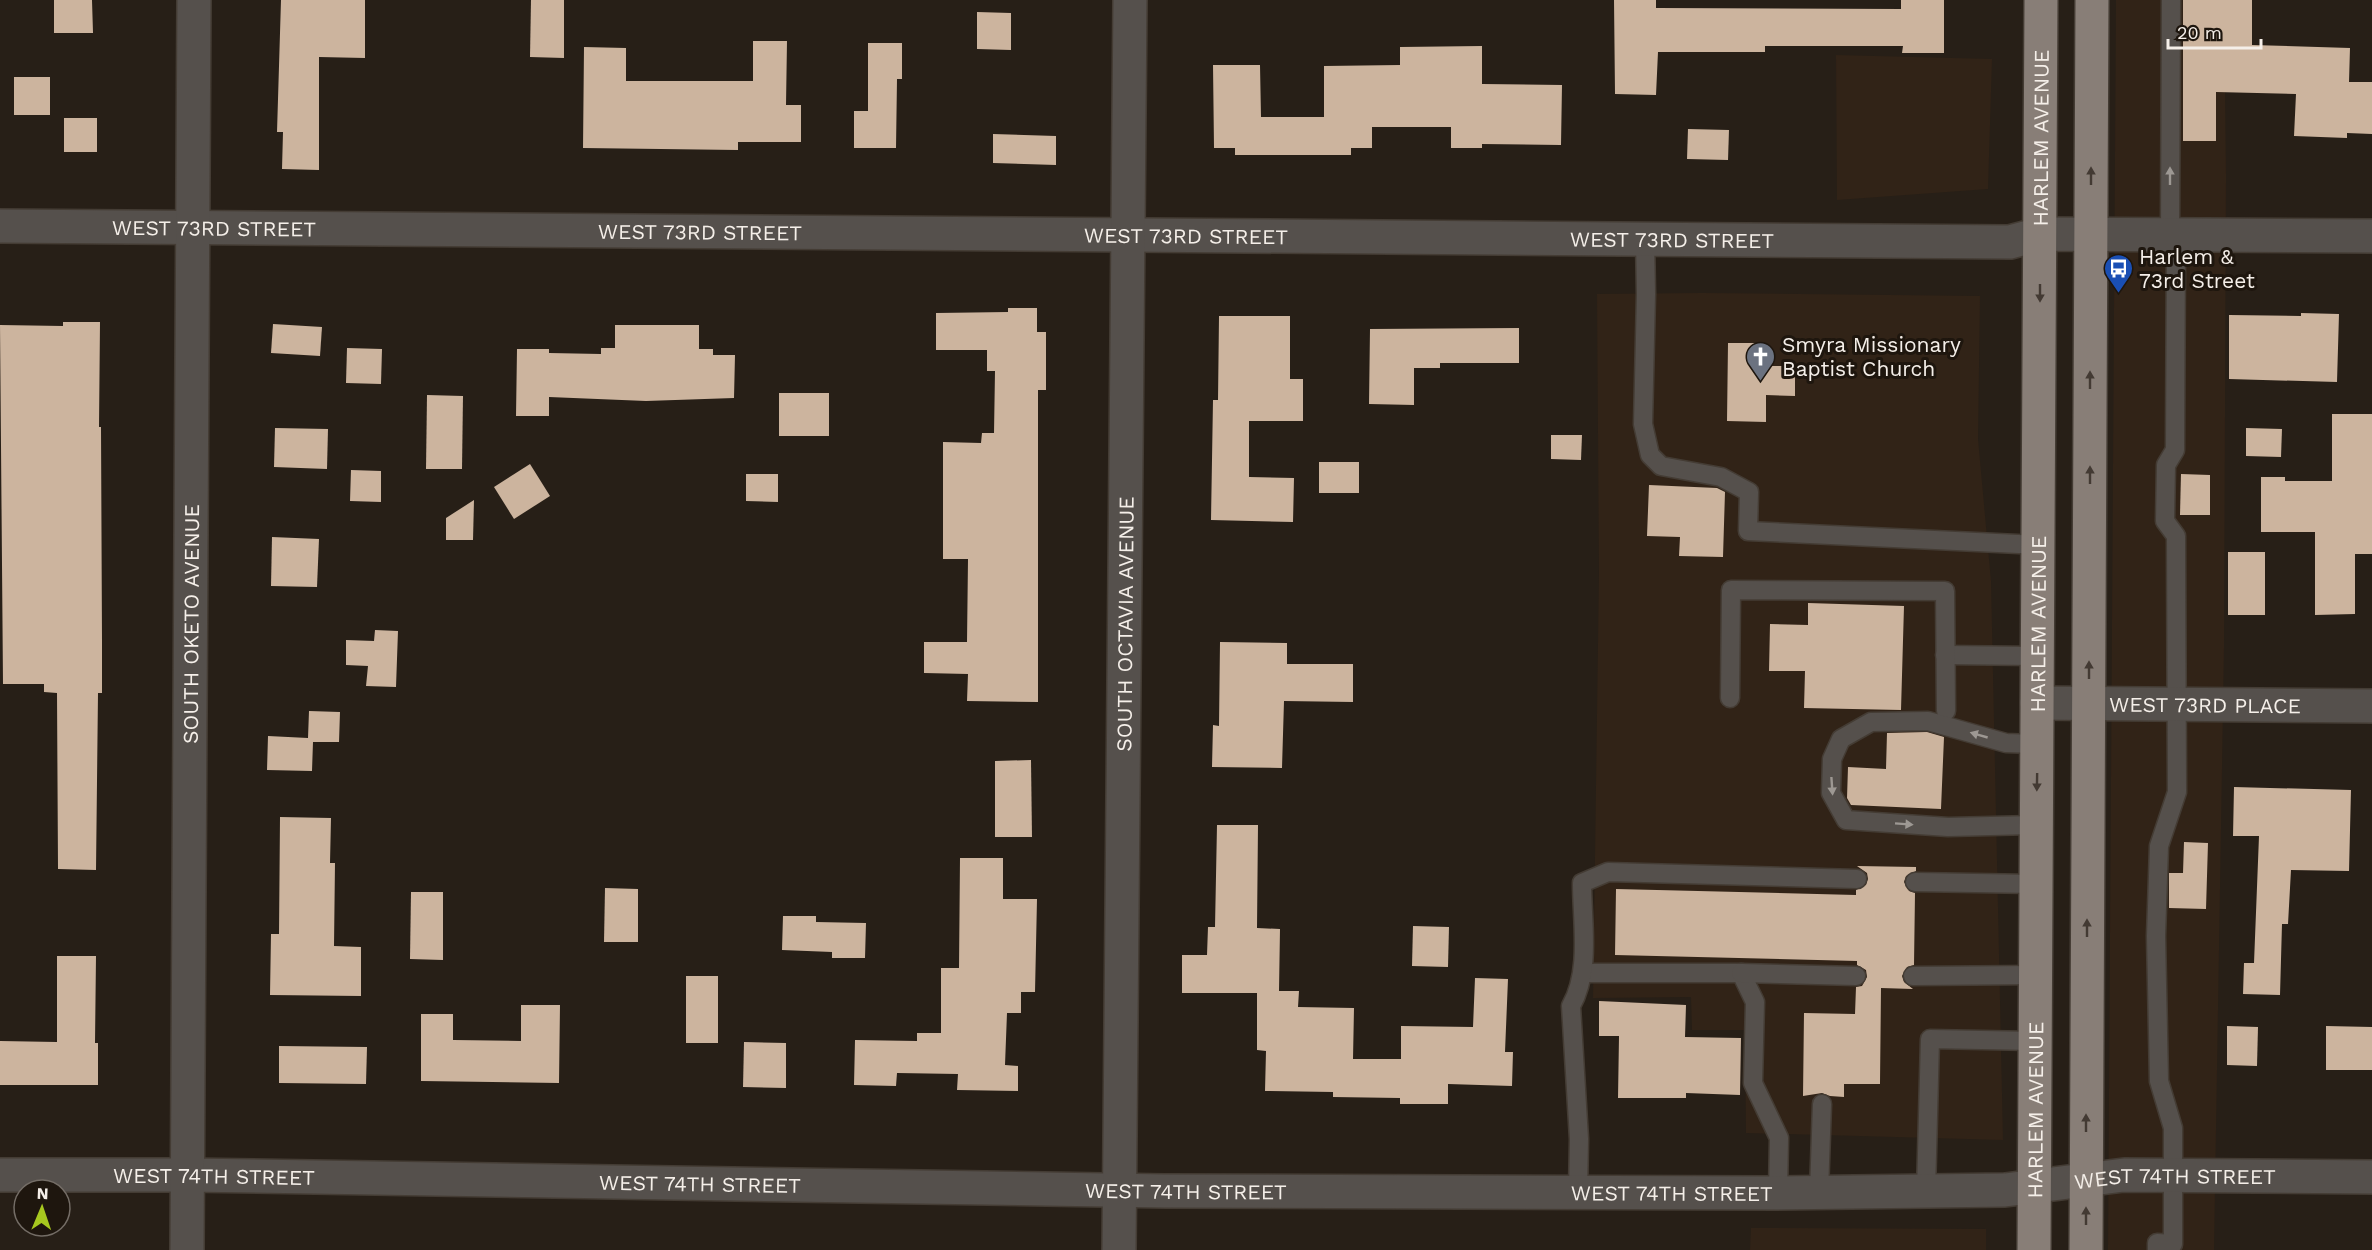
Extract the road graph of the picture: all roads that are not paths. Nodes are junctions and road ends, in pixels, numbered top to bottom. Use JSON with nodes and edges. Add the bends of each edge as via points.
{"nodes":[{"id":1,"x":194,"y":0,"type":"edge"},
{"id":2,"x":1130,"y":0,"type":"edge"},
{"id":3,"x":2041,"y":0,"type":"edge"},
{"id":4,"x":2092,"y":0,"type":"edge"},
{"id":5,"x":2171,"y":0,"type":"edge"},
{"id":6,"x":0,"y":226,"type":"edge"},
{"id":7,"x":193,"y":227,"type":"junction"},
{"id":8,"x":2040,"y":234,"type":"junction"},
{"id":9,"x":2091,"y":234,"type":"junction"},
{"id":10,"x":2170,"y":234,"type":"junction"},
{"id":11,"x":1128,"y":235,"type":"junction"},
{"id":12,"x":2372,"y":236,"type":"edge"},
{"id":13,"x":1645,"y":239,"type":"junction"},
{"id":14,"x":2038,"y":546,"type":"junction"},
{"id":15,"x":1945,"y":655,"type":"junction"},
{"id":16,"x":2038,"y":656,"type":"junction"},
{"id":17,"x":1730,"y":698,"type":"dead end"},
{"id":18,"x":2037,"y":703,"type":"junction"},
{"id":19,"x":2089,"y":703,"type":"junction"},
{"id":20,"x":2176,"y":704,"type":"junction"},
{"id":21,"x":2372,"y":706,"type":"edge"},
{"id":22,"x":1946,"y":711,"type":"dead end"},
{"id":23,"x":2037,"y":744,"type":"junction"},
{"id":24,"x":2036,"y":825,"type":"junction"},
{"id":25,"x":1857,"y":879,"type":"dead end"},
{"id":26,"x":1915,"y":882,"type":"dead end"},
{"id":27,"x":2036,"y":884,"type":"junction"},
{"id":28,"x":1583,"y":972,"type":"junction"},
{"id":29,"x":1741,"y":973,"type":"junction"},
{"id":30,"x":2036,"y":975,"type":"junction"},
{"id":31,"x":1856,"y":976,"type":"dead end"},
{"id":32,"x":1913,"y":976,"type":"dead end"},
{"id":33,"x":2036,"y":1041,"type":"junction"},
{"id":34,"x":1822,"y":1104,"type":"dead end"},
{"id":35,"x":0,"y":1175,"type":"edge"},
{"id":36,"x":188,"y":1175,"type":"junction"},
{"id":37,"x":2174,"y":1175,"type":"junction"},
{"id":38,"x":2372,"y":1177,"type":"edge"},
{"id":39,"x":2086,"y":1181,"type":"junction"},
{"id":40,"x":2035,"y":1188,"type":"junction"},
{"id":41,"x":1119,"y":1190,"type":"junction"},
{"id":42,"x":1926,"y":1191,"type":"junction"},
{"id":43,"x":1578,"y":1192,"type":"junction"},
{"id":44,"x":1819,"y":1192,"type":"junction"},
{"id":45,"x":1778,"y":1193,"type":"junction"},
{"id":46,"x":187,"y":1250,"type":"edge"},
{"id":47,"x":1119,"y":1250,"type":"edge"},
{"id":48,"x":2034,"y":1250,"type":"edge"},
{"id":49,"x":2086,"y":1250,"type":"edge"},
{"id":50,"x":2157,"y":1250,"type":"edge"}],
"edges":[{"from":1,"to":7,"type":"street","name":"SOUTH OKETO AVENUE"},
{"from":2,"to":11,"type":"street","name":"SOUTH OCTAVIA AVENUE"},
{"from":3,"to":8,"type":"main road","name":"HARLEM AVENUE"},
{"from":9,"to":4,"type":"main road","one_way":true},
{"from":10,"to":5,"type":"lane","one_way":true},
{"from":6,"to":7,"type":"street","name":"WEST 73RD STREET"},
{"from":7,"to":11,"type":"street","name":"WEST 73RD STREET"},
{"from":7,"to":36,"type":"street","name":"SOUTH OKETO AVENUE"},
{"from":8,"to":9,"type":"street","name":"WEST 73RD STREET"},
{"from":8,"to":13,"type":"street","name":"WEST 73RD STREET","via":[[2010,242]]},
{"from":8,"to":14,"type":"main road","name":"HARLEM AVENUE","one_way":true},
{"from":9,"to":10,"type":"street","name":"WEST 73RD STREET"},
{"from":19,"to":9,"type":"main road","one_way":true},
{"from":10,"to":12,"type":"street","name":"WEST 73RD STREET"},
{"from":10,"to":20,"type":"lane","via":[[2176,246],[2175,450],[2166,465],[2165,521],[2176,536]]},
{"from":11,"to":13,"type":"street","name":"WEST 73RD STREET"},
{"from":11,"to":41,"type":"street","name":"SOUTH OCTAVIA AVENUE"},
{"from":13,"to":14,"type":"lane","via":[[1643,424],[1650,454],[1661,466],[1721,477],[1749,492],[1748,531]]},
{"from":14,"to":16,"type":"main road","name":"HARLEM AVENUE"},
{"from":15,"to":16,"type":"lane"},
{"from":15,"to":17,"type":"lane","via":[[1945,591],[1731,590]]},
{"from":15,"to":22,"type":"lane"},
{"from":16,"to":18,"type":"main road","name":"HARLEM AVENUE"},
{"from":18,"to":19,"type":"street","name":"WEST 73RD PLACE"},
{"from":18,"to":23,"type":"main road","name":"HARLEM AVENUE"},
{"from":19,"to":20,"type":"street","name":"WEST 73RD PLACE"},
{"from":39,"to":19,"type":"main road","one_way":true},
{"from":20,"to":21,"type":"street","name":"WEST 73RD PLACE"},
{"from":20,"to":37,"type":"lane","via":[[2177,792],[2159,846],[2156,936],[2159,1081],[2173,1128]]},
{"from":23,"to":24,"type":"main road","name":"HARLEM AVENUE","one_way":true},
{"from":23,"to":24,"type":"lane","one_way":true,"via":[[2006,743],[1928,721],[1870,722],[1841,739],[1832,759],[1831,794],[1846,820],[1948,827]]},
{"from":24,"to":27,"type":"main road","name":"HARLEM AVENUE"},
{"from":25,"to":28,"type":"lane","via":[[1608,872],[1582,883]]},
{"from":26,"to":27,"type":"lane"},
{"from":27,"to":30,"type":"main road","name":"HARLEM AVENUE"},
{"from":28,"to":29,"type":"lane"},
{"from":28,"to":43,"type":"lane","via":[[1571,1006]]},
{"from":29,"to":31,"type":"lane"},
{"from":29,"to":45,"type":"lane","via":[[1755,1002],[1753,1083],[1779,1138]]},
{"from":30,"to":32,"type":"lane"},
{"from":30,"to":33,"type":"main road","name":"HARLEM AVENUE"},
{"from":33,"to":40,"type":"main road","name":"HARLEM AVENUE"},
{"from":33,"to":42,"type":"lane","via":[[1930,1039]]},
{"from":34,"to":44,"type":"lane"},
{"from":35,"to":36,"type":"street","name":"WEST 74TH STREET"},
{"from":36,"to":41,"type":"street","name":"WEST 74TH STREET"},
{"from":36,"to":46,"type":"street","name":"SOUTH OKETO AVENUE"},
{"from":37,"to":38,"type":"street","name":"WEST 74TH STREET"},
{"from":37,"to":39,"type":"street","name":"WEST 74TH STREET","via":[[2124,1175]]},
{"from":37,"to":50,"type":"lane","via":[[2173,1244],[2157,1243]]},
{"from":39,"to":40,"type":"street","name":"WEST 74TH STREET"},
{"from":49,"to":39,"type":"main road","one_way":true},
{"from":40,"to":42,"type":"street","name":"WEST 74TH STREET"},
{"from":40,"to":48,"type":"main road","name":"HARLEM AVENUE"},
{"from":41,"to":43,"type":"street","name":"WEST 74TH STREET"},
{"from":41,"to":47,"type":"street","name":"SOUTH OCTAVIA AVENUE"},
{"from":42,"to":44,"type":"street","name":"WEST 74TH STREET"},
{"from":43,"to":45,"type":"street","name":"WEST 74TH STREET"},
{"from":44,"to":45,"type":"street","name":"WEST 74TH STREET"}]}
